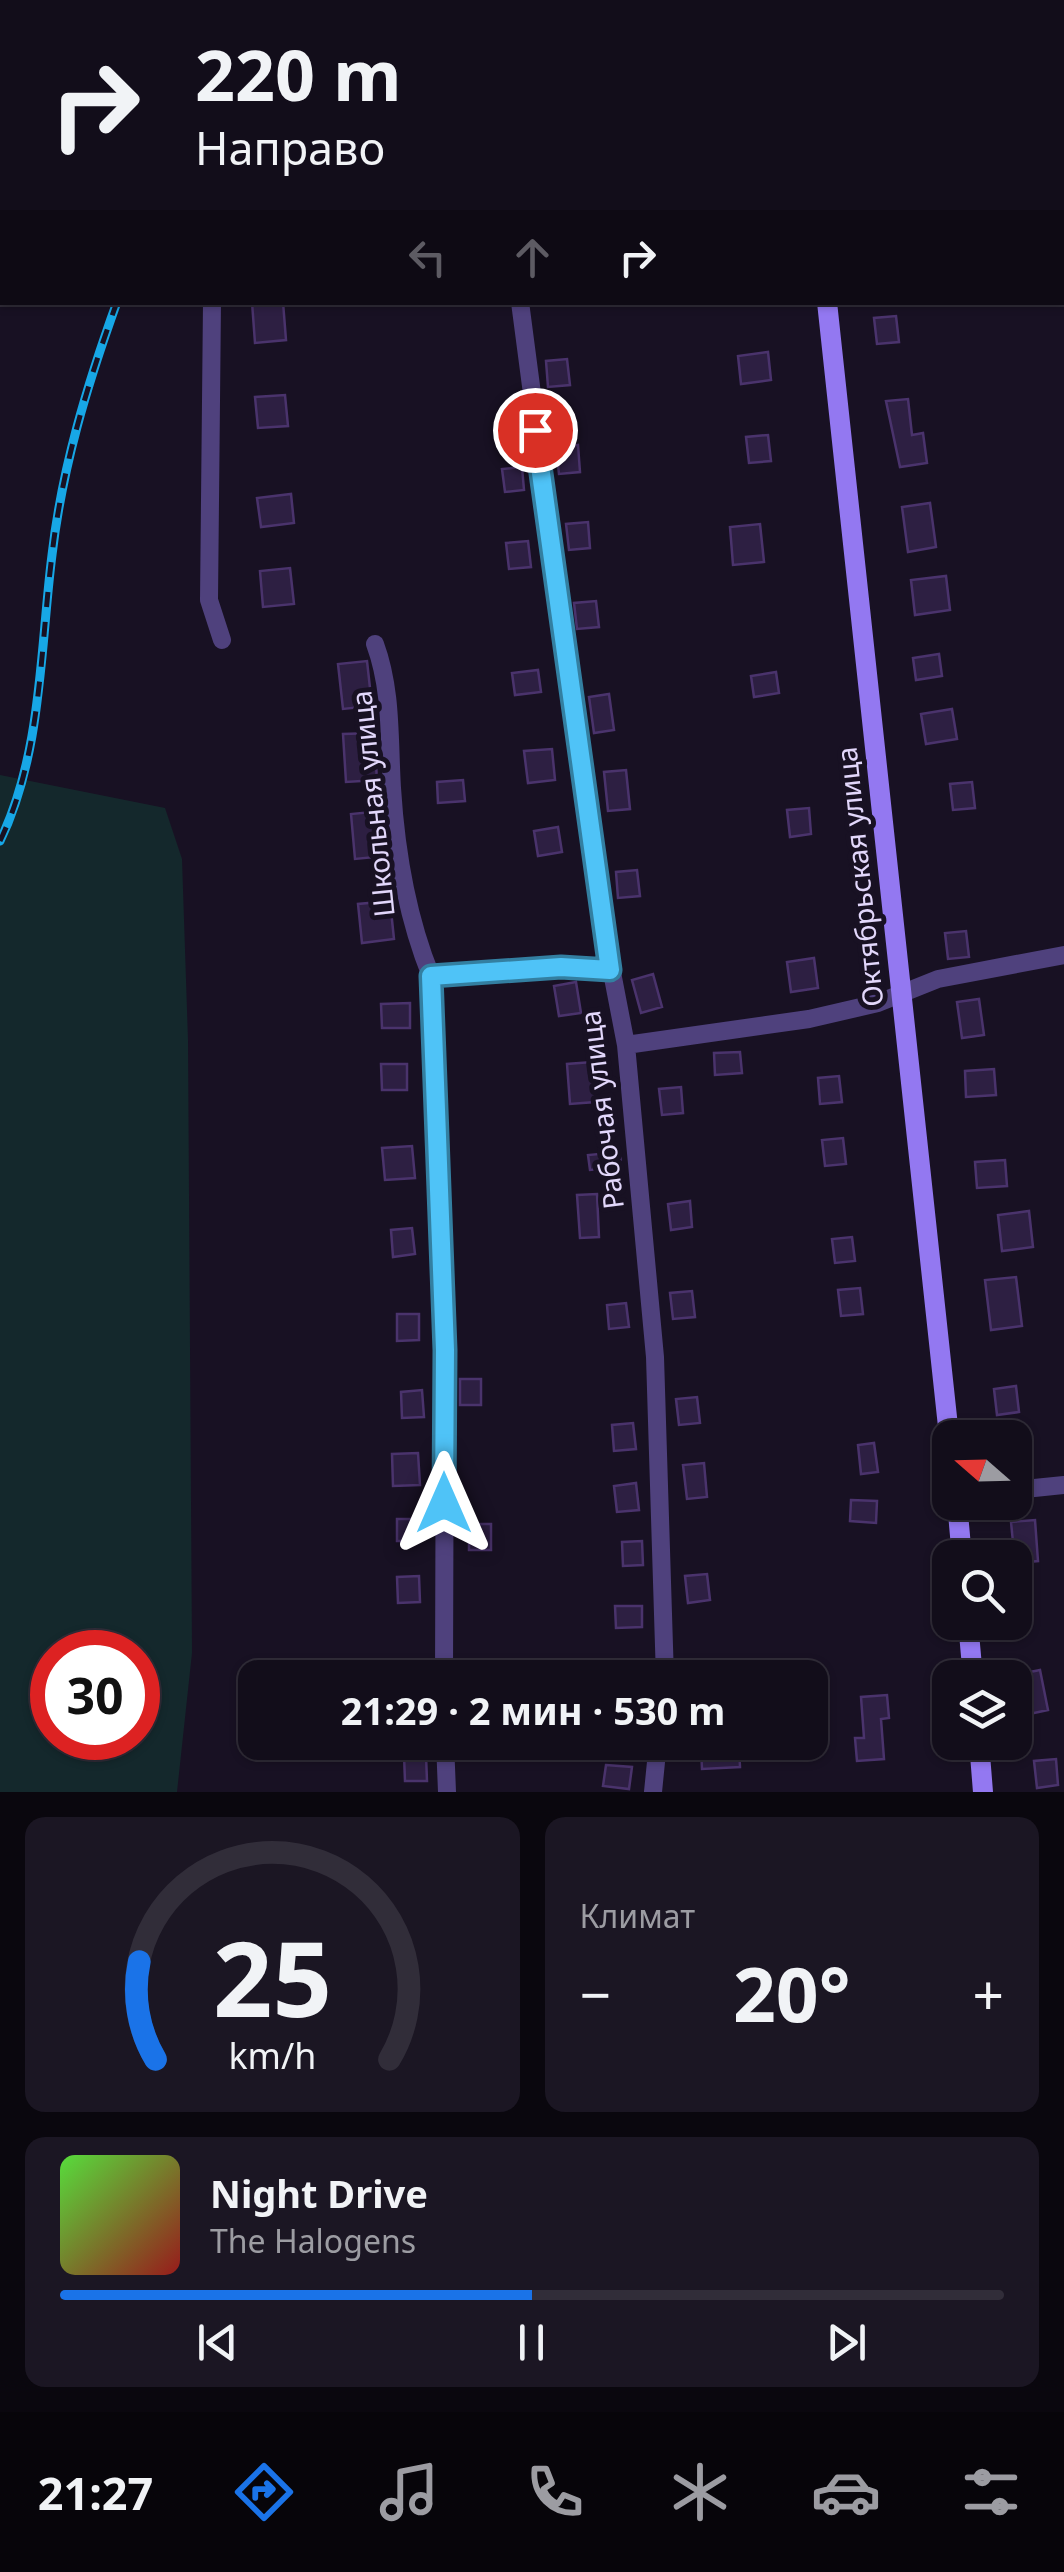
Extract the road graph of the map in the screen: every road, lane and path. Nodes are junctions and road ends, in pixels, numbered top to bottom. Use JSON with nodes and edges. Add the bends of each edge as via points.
{"nodes":[{"id":1,"x":212,"y":305,"type":"edge"},
{"id":2,"x":520,"y":305,"type":"edge"},
{"id":3,"x":827,"y":305,"type":"edge"},
{"id":4,"x":222,"y":640,"type":"dead end"},
{"id":5,"x":375,"y":644,"type":"dead end"},
{"id":6,"x":1064,"y":955,"type":"edge"},
{"id":7,"x":610,"y":970,"type":"junction"},
{"id":8,"x":431,"y":976,"type":"junction"},
{"id":9,"x":901,"y":995,"type":"junction"},
{"id":10,"x":626,"y":1045,"type":"junction"},
{"id":11,"x":947,"y":1420,"type":"edge"},
{"id":12,"x":1064,"y":1485,"type":"edge"},
{"id":13,"x":1032,"y":1488,"type":"edge"},
{"id":14,"x":444,"y":1660,"type":"edge"},
{"id":15,"x":664,"y":1660,"type":"edge"},
{"id":16,"x":446,"y":1760,"type":"edge"},
{"id":17,"x":656,"y":1760,"type":"edge"},
{"id":18,"x":981,"y":1760,"type":"edge"},
{"id":19,"x":447,"y":1792,"type":"edge"},
{"id":20,"x":653,"y":1792,"type":"edge"},
{"id":21,"x":983,"y":1792,"type":"edge"}],
"edges":[{"from":1,"to":4,"type":"street","via":[[209,600]]},
{"from":2,"to":7,"type":"street","name":"Рабочая улица"},
{"from":3,"to":9,"type":"street","name":"Октябрьская улица"},
{"from":5,"to":8,"type":"street","name":"Школьная улица","via":[[386,675],[392,794],[411,926]]},
{"from":6,"to":9,"type":"street","via":[[938,979]]},
{"from":7,"to":8,"type":"street"},
{"from":7,"to":10,"type":"street","name":"Рабочая улица"},
{"from":8,"to":14,"type":"street","name":"Школьная улица","via":[[445,1350]]},
{"from":9,"to":10,"type":"street","via":[[809,1019]]},
{"from":9,"to":11,"type":"street","name":"Октябрьская улица"},
{"from":10,"to":15,"type":"street","name":"Рабочая улица","via":[[654,1357]]},
{"from":12,"to":13,"type":"street"},
{"from":16,"to":19,"type":"street"},
{"from":17,"to":20,"type":"street"},
{"from":18,"to":21,"type":"street"}]}
